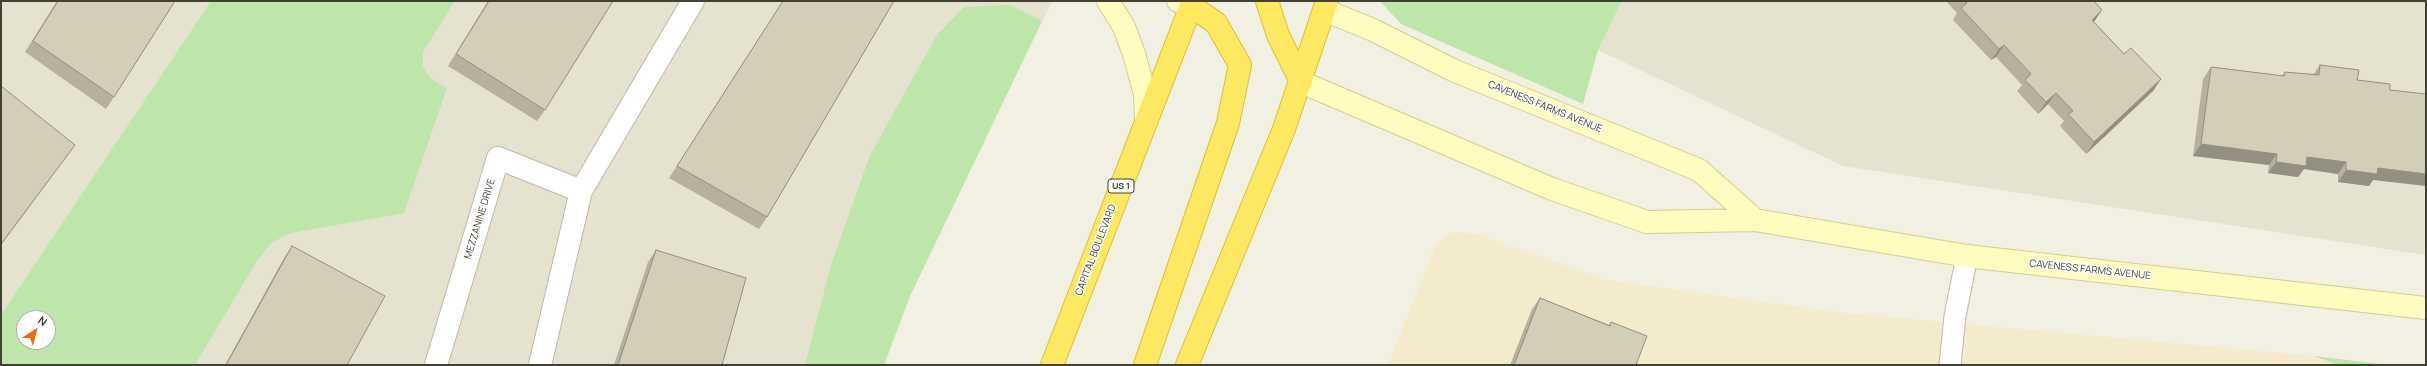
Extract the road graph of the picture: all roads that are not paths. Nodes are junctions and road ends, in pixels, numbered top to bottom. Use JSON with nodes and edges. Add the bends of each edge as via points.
{"nodes":[{"id":1,"x":693,"y":1,"type":"edge"},
{"id":2,"x":1108,"y":1,"type":"edge"},
{"id":3,"x":1267,"y":1,"type":"edge"},
{"id":4,"x":1188,"y":3,"type":"edge"},
{"id":5,"x":1325,"y":6,"type":"edge"},
{"id":6,"x":1301,"y":82,"type":"junction"},
{"id":7,"x":1146,"y":121,"type":"junction"},
{"id":8,"x":582,"y":191,"type":"junction"},
{"id":9,"x":1755,"y":220,"type":"junction"},
{"id":10,"x":1967,"y":256,"type":"junction"},
{"id":11,"x":2426,"y":308,"type":"edge"},
{"id":12,"x":436,"y":365,"type":"edge"},
{"id":13,"x":540,"y":365,"type":"edge"},
{"id":14,"x":1052,"y":365,"type":"edge"},
{"id":15,"x":1145,"y":365,"type":"edge"},
{"id":16,"x":1187,"y":365,"type":"edge"},
{"id":17,"x":1950,"y":365,"type":"edge"}],
"edges":[{"from":1,"to":8,"type":"street"},
{"from":2,"to":7,"type":"street","via":[[1124,27],[1134,54],[1145,94]]},
{"from":3,"to":6,"type":"highway","via":[[1278,35]]},
{"from":4,"to":7,"type":"highway","name":"CAPITAL BOULEVARD","number":"US 1"},
{"from":4,"to":15,"type":"highway","via":[[1216,23],[1240,65],[1228,123]]},
{"from":5,"to":6,"type":"highway"},
{"from":5,"to":9,"type":"street","name":"CAVENESS FARMS AVENUE","via":[[1455,71],[1698,170]]},
{"from":6,"to":9,"type":"street","name":"CAVENESS FARMS AVENUE","via":[[1552,189],[1647,222]]},
{"from":6,"to":16,"type":"highway"},
{"from":7,"to":14,"type":"highway","name":"CAPITAL BOULEVARD","number":"US 1"},
{"from":8,"to":12,"type":"street","name":"MEZZANINE DRIVE","via":[[498,158]]},
{"from":8,"to":13,"type":"street"},
{"from":9,"to":10,"type":"street","name":"CAVENESS FARMS AVENUE"},
{"from":10,"to":11,"type":"street","name":"CAVENESS FARMS AVENUE"},
{"from":10,"to":17,"type":"lane","via":[[1955,316]]}]}
